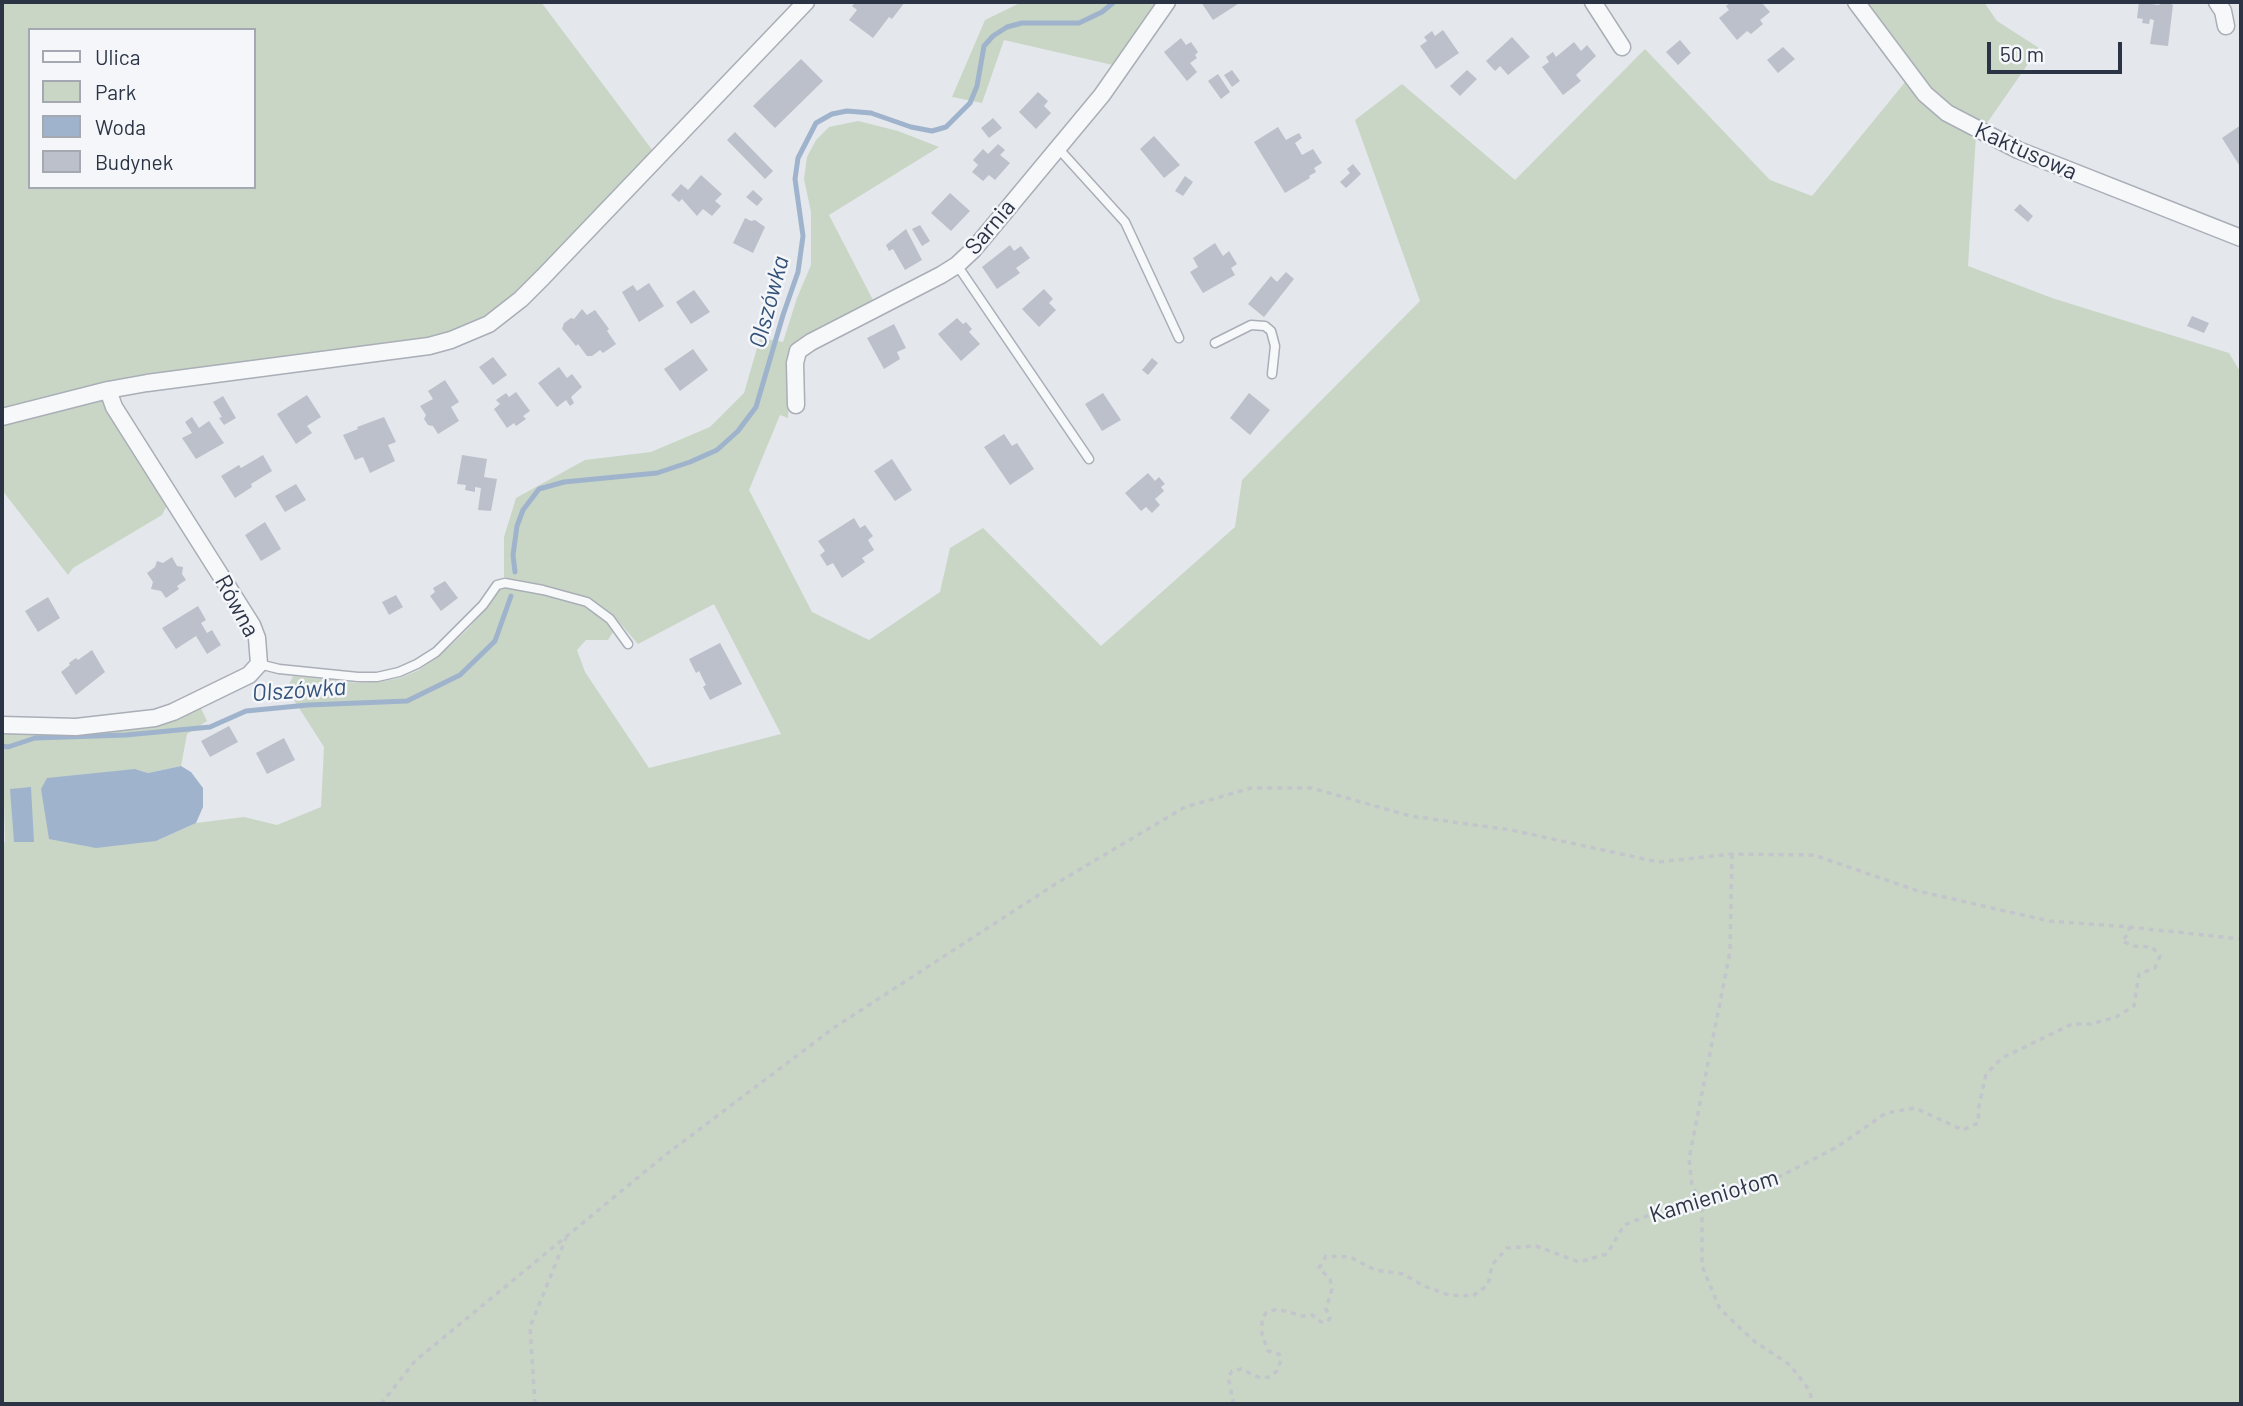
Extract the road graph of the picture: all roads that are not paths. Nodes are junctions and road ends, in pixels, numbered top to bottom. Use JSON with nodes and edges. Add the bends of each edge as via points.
{"nodes":[{"id":1,"x":806,"y":2,"type":"edge"},
{"id":2,"x":1167,"y":2,"type":"edge"},
{"id":3,"x":1593,"y":2,"type":"edge"},
{"id":4,"x":1856,"y":2,"type":"edge"},
{"id":5,"x":2217,"y":2,"type":"edge"},
{"id":6,"x":2226,"y":26,"type":"dead end"},
{"id":7,"x":1622,"y":47,"type":"dead end"},
{"id":8,"x":1057,"y":147,"type":"junction"},
{"id":9,"x":2241,"y":237,"type":"edge"},
{"id":10,"x":957,"y":265,"type":"junction"},
{"id":11,"x":1179,"y":338,"type":"dead end"},
{"id":12,"x":1215,"y":343,"type":"dead end"},
{"id":13,"x":1272,"y":374,"type":"dead end"},
{"id":14,"x":108,"y":390,"type":"junction"},
{"id":15,"x":796,"y":405,"type":"dead end"},
{"id":16,"x":2,"y":417,"type":"edge"},
{"id":17,"x":1089,"y":459,"type":"dead end"},
{"id":18,"x":628,"y":644,"type":"dead end"},
{"id":19,"x":259,"y":664,"type":"junction"},
{"id":20,"x":2,"y":725,"type":"edge"}],
"edges":[{"from":1,"to":14,"type":"street","via":[[543,277],[489,324],[429,346]]},
{"from":2,"to":8,"type":"street","name":"Sarnia","via":[[1121,70]]},
{"from":3,"to":7,"type":"street"},
{"from":4,"to":9,"type":"street","name":"Kaktusowa","via":[[1917,84],[1947,113],[2018,150]]},
{"from":5,"to":6,"type":"street"},
{"from":8,"to":10,"type":"street","name":"Sarnia"},
{"from":8,"to":11,"type":"lane","via":[[1125,222]]},
{"from":10,"to":15,"type":"street","name":"Sarnia","via":[[798,351]]},
{"from":10,"to":17,"type":"lane"},
{"from":12,"to":13,"type":"lane","via":[[1251,325],[1265,326],[1276,346]]},
{"from":14,"to":16,"type":"street"},
{"from":14,"to":19,"type":"street","name":"Równa","via":[[114,407],[252,625]]},
{"from":18,"to":19,"type":"lane","via":[[610,619],[587,602],[505,583],[497,585],[483,606],[436,652],[399,672],[348,677]]},
{"from":19,"to":20,"type":"street","name":"Równa","via":[[249,674],[155,718],[76,727]]}]}
